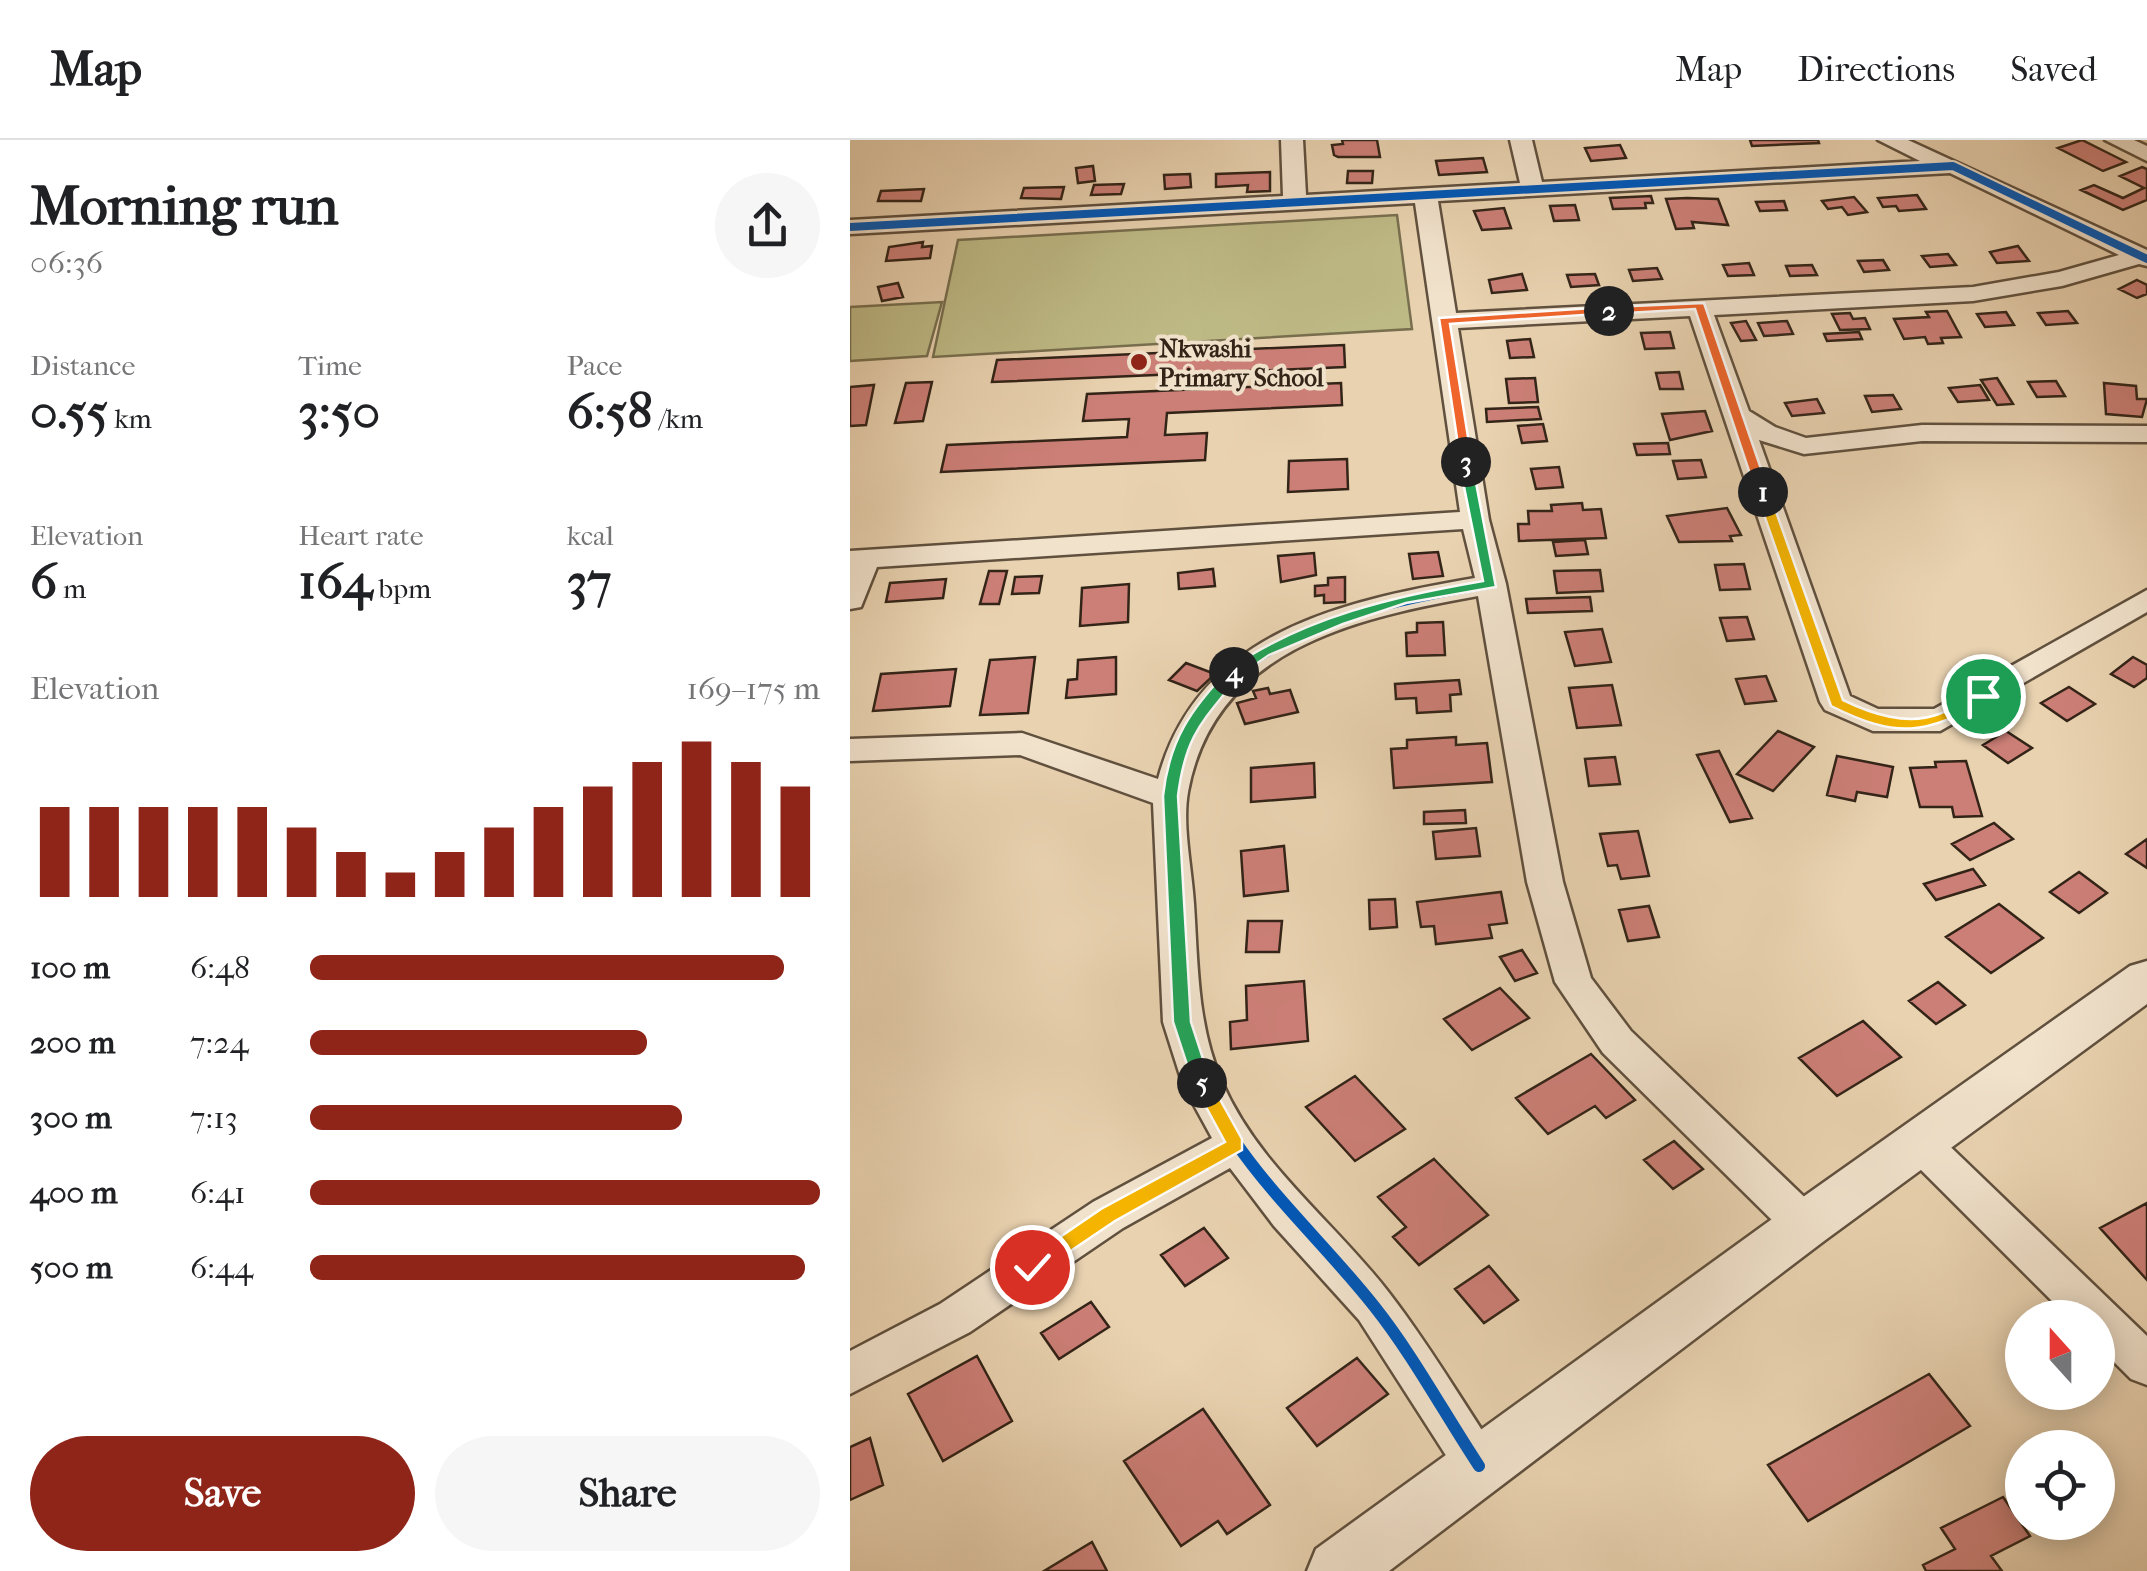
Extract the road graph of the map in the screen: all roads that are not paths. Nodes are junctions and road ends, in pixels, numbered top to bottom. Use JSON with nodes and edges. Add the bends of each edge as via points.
{"nodes":[{"id":1,"x":1292,"y":140,"type":"edge"},
{"id":2,"x":1521,"y":140,"type":"edge"},
{"id":3,"x":1888,"y":140,"type":"edge"},
{"id":4,"x":2116,"y":140,"type":"edge"},
{"id":5,"x":2147,"y":154,"type":"edge"},
{"id":6,"x":1953,"y":166,"type":"junction"},
{"id":7,"x":1533,"y":190,"type":"junction"},
{"id":8,"x":1426,"y":198,"type":"junction"},
{"id":9,"x":1295,"y":204,"type":"junction"},
{"id":10,"x":850,"y":226,"type":"edge"},
{"id":11,"x":2144,"y":258,"type":"edge"},
{"id":12,"x":1700,"y":306,"type":"junction"},
{"id":13,"x":1443,"y":321,"type":"junction"},
{"id":14,"x":1737,"y":415,"type":"junction"},
{"id":15,"x":2147,"y":434,"type":"edge"},
{"id":16,"x":1474,"y":520,"type":"junction"},
{"id":17,"x":857,"y":559,"type":"edge"},
{"id":18,"x":1491,"y":584,"type":"junction"},
{"id":19,"x":2147,"y":598,"type":"edge"},
{"id":20,"x":850,"y":600,"type":"edge"},
{"id":21,"x":850,"y":750,"type":"edge"},
{"id":22,"x":1170,"y":796,"type":"junction"},
{"id":23,"x":2147,"y":979,"type":"edge"},
{"id":24,"x":1920,"y":1143,"type":"junction"},
{"id":25,"x":1236,"y":1145,"type":"junction"},
{"id":26,"x":1805,"y":1225,"type":"junction"},
{"id":27,"x":2147,"y":1365,"type":"edge"},
{"id":28,"x":850,"y":1374,"type":"edge"},
{"id":29,"x":1478,"y":1466,"type":"junction"},
{"id":30,"x":1338,"y":1571,"type":"edge"}],
"edges":[{"from":1,"to":9,"type":"street"},
{"from":2,"to":7,"type":"street"},
{"from":3,"to":6,"type":"street"},
{"from":4,"to":5,"type":"street"},
{"from":6,"to":7,"type":"street"},
{"from":6,"to":11,"type":"street"},
{"from":7,"to":8,"type":"street"},
{"from":8,"to":9,"type":"street"},
{"from":8,"to":13,"type":"street"},
{"from":9,"to":10,"type":"street"},
{"from":11,"to":12,"type":"street","via":[[1974,294]]},
{"from":12,"to":13,"type":"street"},
{"from":12,"to":14,"type":"street"},
{"from":13,"to":16,"type":"street"},
{"from":14,"to":15,"type":"street","via":[[1804,446],[1922,433]]},
{"from":14,"to":19,"type":"street","via":[[1836,702],[1873,720],[1940,720]]},
{"from":16,"to":17,"type":"street"},
{"from":16,"to":18,"type":"street"},
{"from":17,"to":20,"type":"street"},
{"from":18,"to":22,"type":"street","via":[[1404,599],[1264,652],[1202,706],[1175,759]]},
{"from":18,"to":26,"type":"street","via":[[1545,882],[1574,982],[1617,1042]]},
{"from":21,"to":22,"type":"street","via":[[1022,744]]},
{"from":22,"to":25,"type":"street","via":[[1182,1022],[1202,1085]]},
{"from":23,"to":24,"type":"street"},
{"from":24,"to":26,"type":"street"},
{"from":24,"to":27,"type":"street"},
{"from":25,"to":28,"type":"street","via":[[1108,1215],[955,1318]]},
{"from":25,"to":29,"type":"street","via":[[1374,1306]]},
{"from":26,"to":29,"type":"street"},
{"from":29,"to":30,"type":"street"}]}
